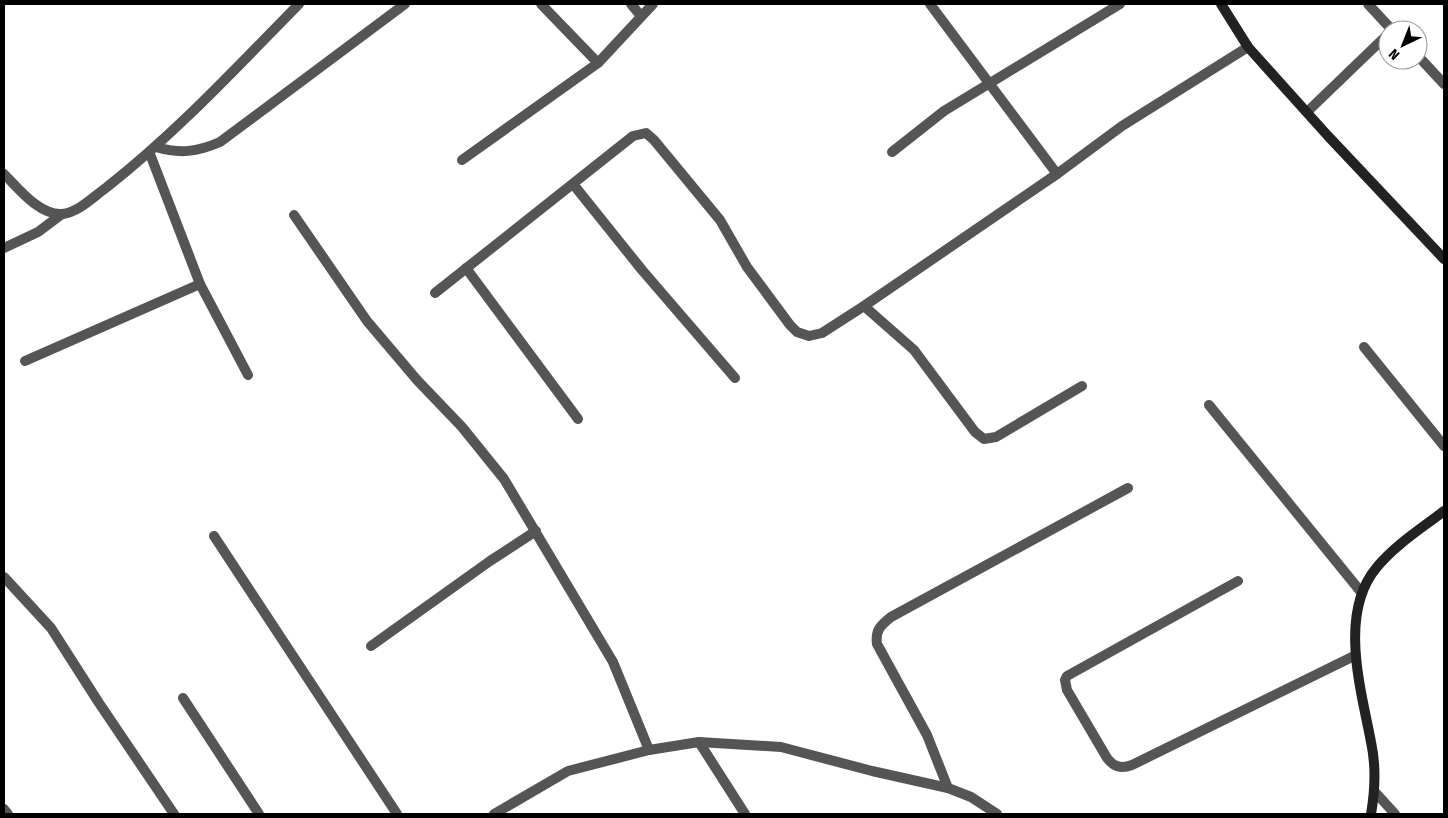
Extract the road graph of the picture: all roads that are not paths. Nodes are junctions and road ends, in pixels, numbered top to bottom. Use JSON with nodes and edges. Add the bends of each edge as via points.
{"nodes":[{"id":1,"x":299,"y":4,"type":"edge"},
{"id":2,"x":405,"y":4,"type":"edge"},
{"id":3,"x":541,"y":4,"type":"edge"},
{"id":4,"x":631,"y":4,"type":"edge"},
{"id":5,"x":653,"y":4,"type":"edge"},
{"id":6,"x":930,"y":4,"type":"edge"},
{"id":7,"x":1120,"y":4,"type":"edge"},
{"id":8,"x":1221,"y":4,"type":"edge"},
{"id":9,"x":1368,"y":4,"type":"edge"},
{"id":10,"x":641,"y":16,"type":"junction"},
{"id":11,"x":1383,"y":20,"type":"edge"},
{"id":12,"x":1378,"y":44,"type":"edge"},
{"id":13,"x":1248,"y":47,"type":"junction"},
{"id":14,"x":598,"y":63,"type":"junction"},
{"id":15,"x":1428,"y":67,"type":"edge"},
{"id":16,"x":988,"y":82,"type":"junction"},
{"id":17,"x":1444,"y":84,"type":"edge"},
{"id":18,"x":1308,"y":112,"type":"junction"},
{"id":19,"x":153,"y":150,"type":"junction"},
{"id":20,"x":892,"y":152,"type":"dead end"},
{"id":21,"x":462,"y":160,"type":"dead end"},
{"id":22,"x":4,"y":174,"type":"edge"},
{"id":23,"x":1057,"y":174,"type":"junction"},
{"id":24,"x":573,"y":184,"type":"junction"},
{"id":25,"x":62,"y":214,"type":"junction"},
{"id":26,"x":294,"y":215,"type":"dead end"},
{"id":27,"x":4,"y":248,"type":"edge"},
{"id":28,"x":1444,"y":259,"type":"edge"},
{"id":29,"x":466,"y":268,"type":"junction"},
{"id":30,"x":200,"y":284,"type":"junction"},
{"id":31,"x":435,"y":293,"type":"dead end"},
{"id":32,"x":864,"y":306,"type":"junction"},
{"id":33,"x":1364,"y":347,"type":"dead end"},
{"id":34,"x":25,"y":361,"type":"dead end"},
{"id":35,"x":248,"y":375,"type":"dead end"},
{"id":36,"x":736,"y":378,"type":"dead end"},
{"id":37,"x":1082,"y":386,"type":"dead end"},
{"id":38,"x":1209,"y":404,"type":"dead end"},
{"id":39,"x":578,"y":419,"type":"dead end"},
{"id":40,"x":1444,"y":446,"type":"edge"},
{"id":41,"x":1128,"y":488,"type":"dead end"},
{"id":42,"x":1444,"y":511,"type":"edge"},
{"id":43,"x":536,"y":532,"type":"junction"},
{"id":44,"x":214,"y":536,"type":"dead end"},
{"id":45,"x":4,"y":577,"type":"edge"},
{"id":46,"x":1238,"y":581,"type":"dead end"},
{"id":47,"x":1361,"y":592,"type":"junction"},
{"id":48,"x":371,"y":646,"type":"dead end"},
{"id":49,"x":1354,"y":656,"type":"junction"},
{"id":50,"x":184,"y":698,"type":"dead end"},
{"id":51,"x":699,"y":742,"type":"junction"},
{"id":52,"x":649,"y":750,"type":"junction"},
{"id":53,"x":948,"y":788,"type":"junction"},
{"id":54,"x":1375,"y":792,"type":"junction"},
{"id":55,"x":4,"y":809,"type":"edge"},
{"id":56,"x":8,"y":814,"type":"edge"},
{"id":57,"x":174,"y":814,"type":"edge"},
{"id":58,"x":259,"y":814,"type":"edge"},
{"id":59,"x":397,"y":814,"type":"edge"},
{"id":60,"x":494,"y":814,"type":"edge"},
{"id":61,"x":745,"y":814,"type":"edge"},
{"id":62,"x":997,"y":814,"type":"edge"},
{"id":63,"x":1372,"y":814,"type":"edge"},
{"id":64,"x":1395,"y":814,"type":"edge"}],
"edges":[{"from":1,"to":19,"type":"street"},
{"from":2,"to":19,"type":"street","via":[[220,142],[187,152]]},
{"from":3,"to":14,"type":"street"},
{"from":4,"to":10,"type":"street"},
{"from":5,"to":10,"type":"street"},
{"from":6,"to":16,"type":"street"},
{"from":7,"to":16,"type":"street"},
{"from":8,"to":13,"type":"street"},
{"from":9,"to":11,"type":"street"},
{"from":10,"to":14,"type":"street"},
{"from":12,"to":18,"type":"street"},
{"from":13,"to":18,"type":"street"},
{"from":13,"to":23,"type":"street","via":[[1122,126]]},
{"from":14,"to":21,"type":"street"},
{"from":15,"to":17,"type":"street"},
{"from":16,"to":20,"type":"street"},
{"from":16,"to":23,"type":"street"},
{"from":18,"to":28,"type":"street"},
{"from":19,"to":25,"type":"street","via":[[81,207]]},
{"from":19,"to":30,"type":"street"},
{"from":22,"to":25,"type":"street","via":[[38,206],[48,212]]},
{"from":23,"to":32,"type":"street"},
{"from":24,"to":29,"type":"street"},
{"from":24,"to":32,"type":"street","via":[[634,136],[646,133],[720,220],[747,267],[797,332],[816,335]]},
{"from":24,"to":36,"type":"street"},
{"from":25,"to":27,"type":"street","via":[[38,232]]},
{"from":26,"to":43,"type":"street","via":[[367,322],[484,453]]},
{"from":29,"to":31,"type":"street"},
{"from":29,"to":39,"type":"street"},
{"from":30,"to":34,"type":"street"},
{"from":30,"to":35,"type":"street"},
{"from":32,"to":37,"type":"street","via":[[914,350],[975,432],[984,439],[996,437]]},
{"from":33,"to":40,"type":"street"},
{"from":38,"to":47,"type":"street"},
{"from":41,"to":53,"type":"street","via":[[891,617],[879,628],[877,644],[927,735]]},
{"from":42,"to":47,"type":"street","via":[[1387,556]]},
{"from":43,"to":48,"type":"street"},
{"from":43,"to":52,"type":"street","via":[[614,662]]},
{"from":44,"to":59,"type":"street"},
{"from":45,"to":57,"type":"street","via":[[50,628]]},
{"from":46,"to":49,"type":"street","via":[[1065,680],[1067,690],[1115,766],[1132,765]]},
{"from":47,"to":49,"type":"street"},
{"from":49,"to":54,"type":"street","via":[[1372,743]]},
{"from":50,"to":58,"type":"street"},
{"from":51,"to":52,"type":"street"},
{"from":51,"to":53,"type":"street","via":[[781,747]]},
{"from":51,"to":61,"type":"street"},
{"from":52,"to":60,"type":"street","via":[[568,771]]},
{"from":53,"to":62,"type":"street","via":[[971,797]]},
{"from":54,"to":63,"type":"street"},
{"from":54,"to":64,"type":"street"},
{"from":55,"to":56,"type":"street"}]}
